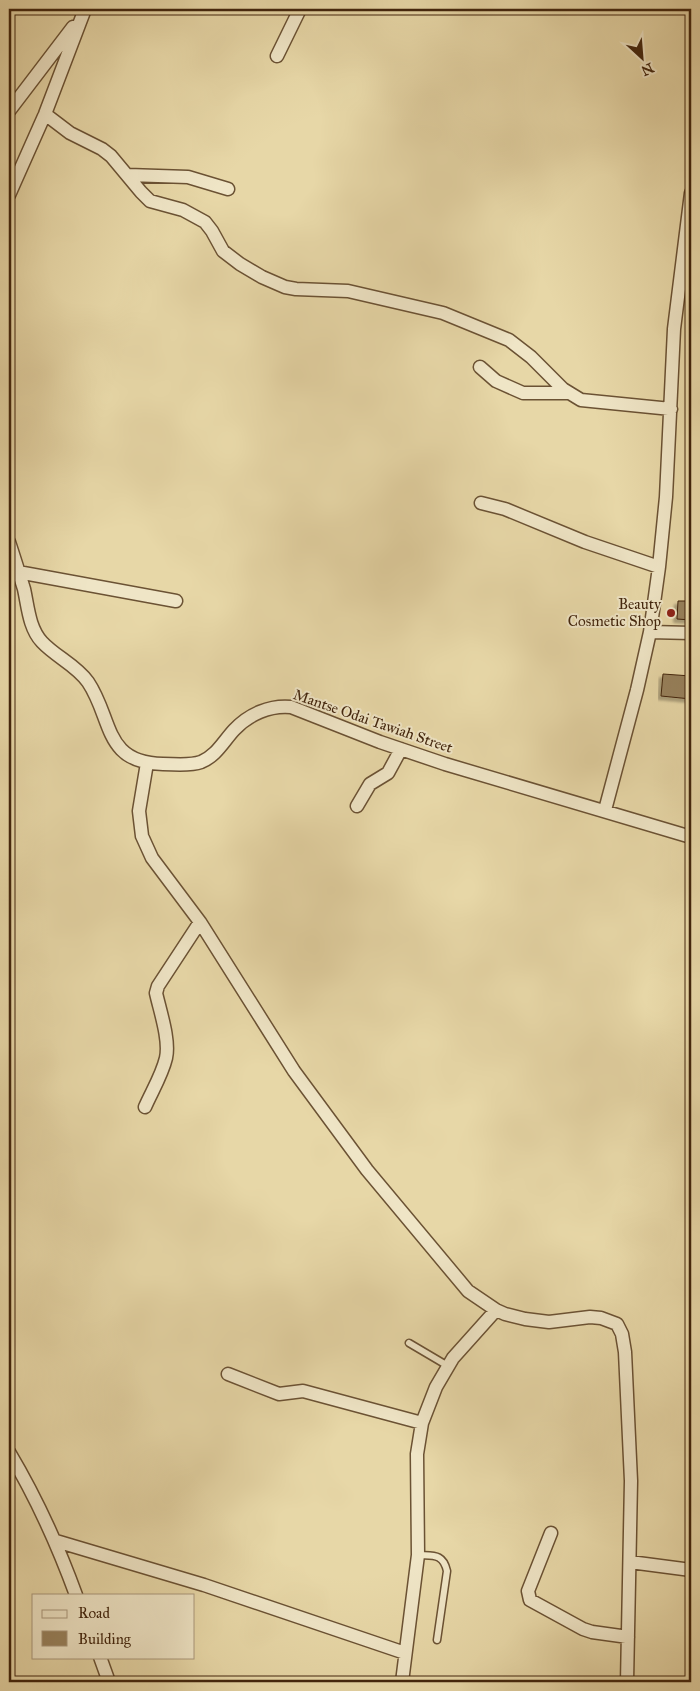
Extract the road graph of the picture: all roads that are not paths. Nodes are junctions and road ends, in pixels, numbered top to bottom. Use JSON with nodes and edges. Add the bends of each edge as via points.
{"nodes":[{"id":1,"x":300,"y":9,"type":"edge"},
{"id":2,"x":84,"y":12,"type":"edge"},
{"id":3,"x":277,"y":56,"type":"dead end"},
{"id":4,"x":9,"y":111,"type":"edge"},
{"id":5,"x":45,"y":114,"type":"junction"},
{"id":6,"x":128,"y":175,"type":"junction"},
{"id":7,"x":228,"y":189,"type":"dead end"},
{"id":8,"x":691,"y":194,"type":"edge"},
{"id":9,"x":9,"y":195,"type":"edge"},
{"id":10,"x":686,"y":270,"type":"edge"},
{"id":11,"x":480,"y":367,"type":"dead end"},
{"id":12,"x":568,"y":393,"type":"junction"},
{"id":13,"x":671,"y":408,"type":"junction"},
{"id":14,"x":480,"y":503,"type":"dead end"},
{"id":15,"x":9,"y":542,"type":"edge"},
{"id":16,"x":659,"y":567,"type":"junction"},
{"id":17,"x":18,"y":572,"type":"junction"},
{"id":18,"x":176,"y":601,"type":"dead end"},
{"id":19,"x":650,"y":632,"type":"junction"},
{"id":20,"x":691,"y":633,"type":"edge"},
{"id":21,"x":401,"y":749,"type":"junction"},
{"id":22,"x":147,"y":764,"type":"junction"},
{"id":23,"x":357,"y":806,"type":"dead end"},
{"id":24,"x":605,"y":810,"type":"junction"},
{"id":25,"x":691,"y":837,"type":"edge"},
{"id":26,"x":200,"y":922,"type":"junction"},
{"id":27,"x":144,"y":1108,"type":"dead end"},
{"id":28,"x":496,"y":1310,"type":"junction"},
{"id":29,"x":409,"y":1342,"type":"dead end"},
{"id":30,"x":448,"y":1366,"type":"junction"},
{"id":31,"x":228,"y":1374,"type":"dead end"},
{"id":32,"x":422,"y":1423,"type":"junction"},
{"id":33,"x":9,"y":1452,"type":"edge"},
{"id":34,"x":551,"y":1533,"type":"dead end"},
{"id":35,"x":56,"y":1540,"type":"junction"},
{"id":36,"x":418,"y":1555,"type":"junction"},
{"id":37,"x":630,"y":1562,"type":"junction"},
{"id":38,"x":691,"y":1570,"type":"edge"},
{"id":39,"x":76,"y":1594,"type":"edge"},
{"id":40,"x":628,"y":1638,"type":"junction"},
{"id":41,"x":437,"y":1640,"type":"dead end"},
{"id":42,"x":405,"y":1653,"type":"junction"},
{"id":43,"x":100,"y":1658,"type":"edge"},
{"id":44,"x":109,"y":1682,"type":"edge"},
{"id":45,"x":402,"y":1682,"type":"edge"},
{"id":46,"x":627,"y":1682,"type":"edge"}],
"edges":[{"from":1,"to":3,"type":"street"},
{"from":2,"to":4,"type":"street"},
{"from":2,"to":5,"type":"street"},
{"from":5,"to":6,"type":"street","via":[[70,133],[102,149]]},
{"from":5,"to":9,"type":"street"},
{"from":6,"to":7,"type":"street","via":[[188,177]]},
{"from":6,"to":12,"type":"street","via":[[150,200],[184,210],[205,222],[223,251],[262,277],[296,289],[348,291],[443,313],[509,340]]},
{"from":8,"to":10,"type":"street"},
{"from":10,"to":13,"type":"street","via":[[674,329]]},
{"from":11,"to":12,"type":"street","via":[[496,381],[523,393]]},
{"from":12,"to":13,"type":"street","via":[[594,402]]},
{"from":13,"to":16,"type":"street"},
{"from":14,"to":16,"type":"street","via":[[505,509],[585,542]]},
{"from":15,"to":17,"type":"street","name":"Mantse Odai Tawiah Street"},
{"from":16,"to":19,"type":"street"},
{"from":17,"to":18,"type":"street"},
{"from":17,"to":22,"type":"street","name":"Mantse Odai Tawiah Street","via":[[36,634],[86,679],[119,748]]},
{"from":19,"to":20,"type":"street"},
{"from":19,"to":24,"type":"street"},
{"from":21,"to":22,"type":"street","name":"Mantse Odai Tawiah Street","via":[[291,707],[278,706],[249,718],[212,756],[200,762]]},
{"from":21,"to":23,"type":"street","via":[[388,773],[370,784]]},
{"from":21,"to":24,"type":"street","name":"Mantse Odai Tawiah Street"},
{"from":22,"to":26,"type":"street","via":[[139,811],[142,836],[152,858]]},
{"from":24,"to":25,"type":"street","name":"Mantse Odai Tawiah Street"},
{"from":26,"to":27,"type":"street","via":[[158,986],[156,993],[167,1056]]},
{"from":26,"to":28,"type":"street","via":[[294,1071],[361,1163],[468,1291]]},
{"from":28,"to":30,"type":"street"},
{"from":28,"to":37,"type":"street","via":[[549,1322],[590,1317],[617,1324],[625,1352],[631,1481]]},
{"from":29,"to":30,"type":"lane"},
{"from":30,"to":32,"type":"street"},
{"from":31,"to":32,"type":"street","via":[[278,1394],[303,1391]]},
{"from":32,"to":36,"type":"street","via":[[417,1454]]},
{"from":33,"to":35,"type":"street"},
{"from":34,"to":40,"type":"street","via":[[528,1592],[530,1600],[582,1629]]},
{"from":35,"to":39,"type":"street"},
{"from":35,"to":42,"type":"street","via":[[204,1584]]},
{"from":36,"to":41,"type":"lane","via":[[440,1557],[445,1562],[447,1571]]},
{"from":36,"to":42,"type":"street"},
{"from":37,"to":38,"type":"street"},
{"from":37,"to":40,"type":"street"},
{"from":40,"to":46,"type":"street"},
{"from":42,"to":45,"type":"street"},
{"from":43,"to":44,"type":"street"}]}
